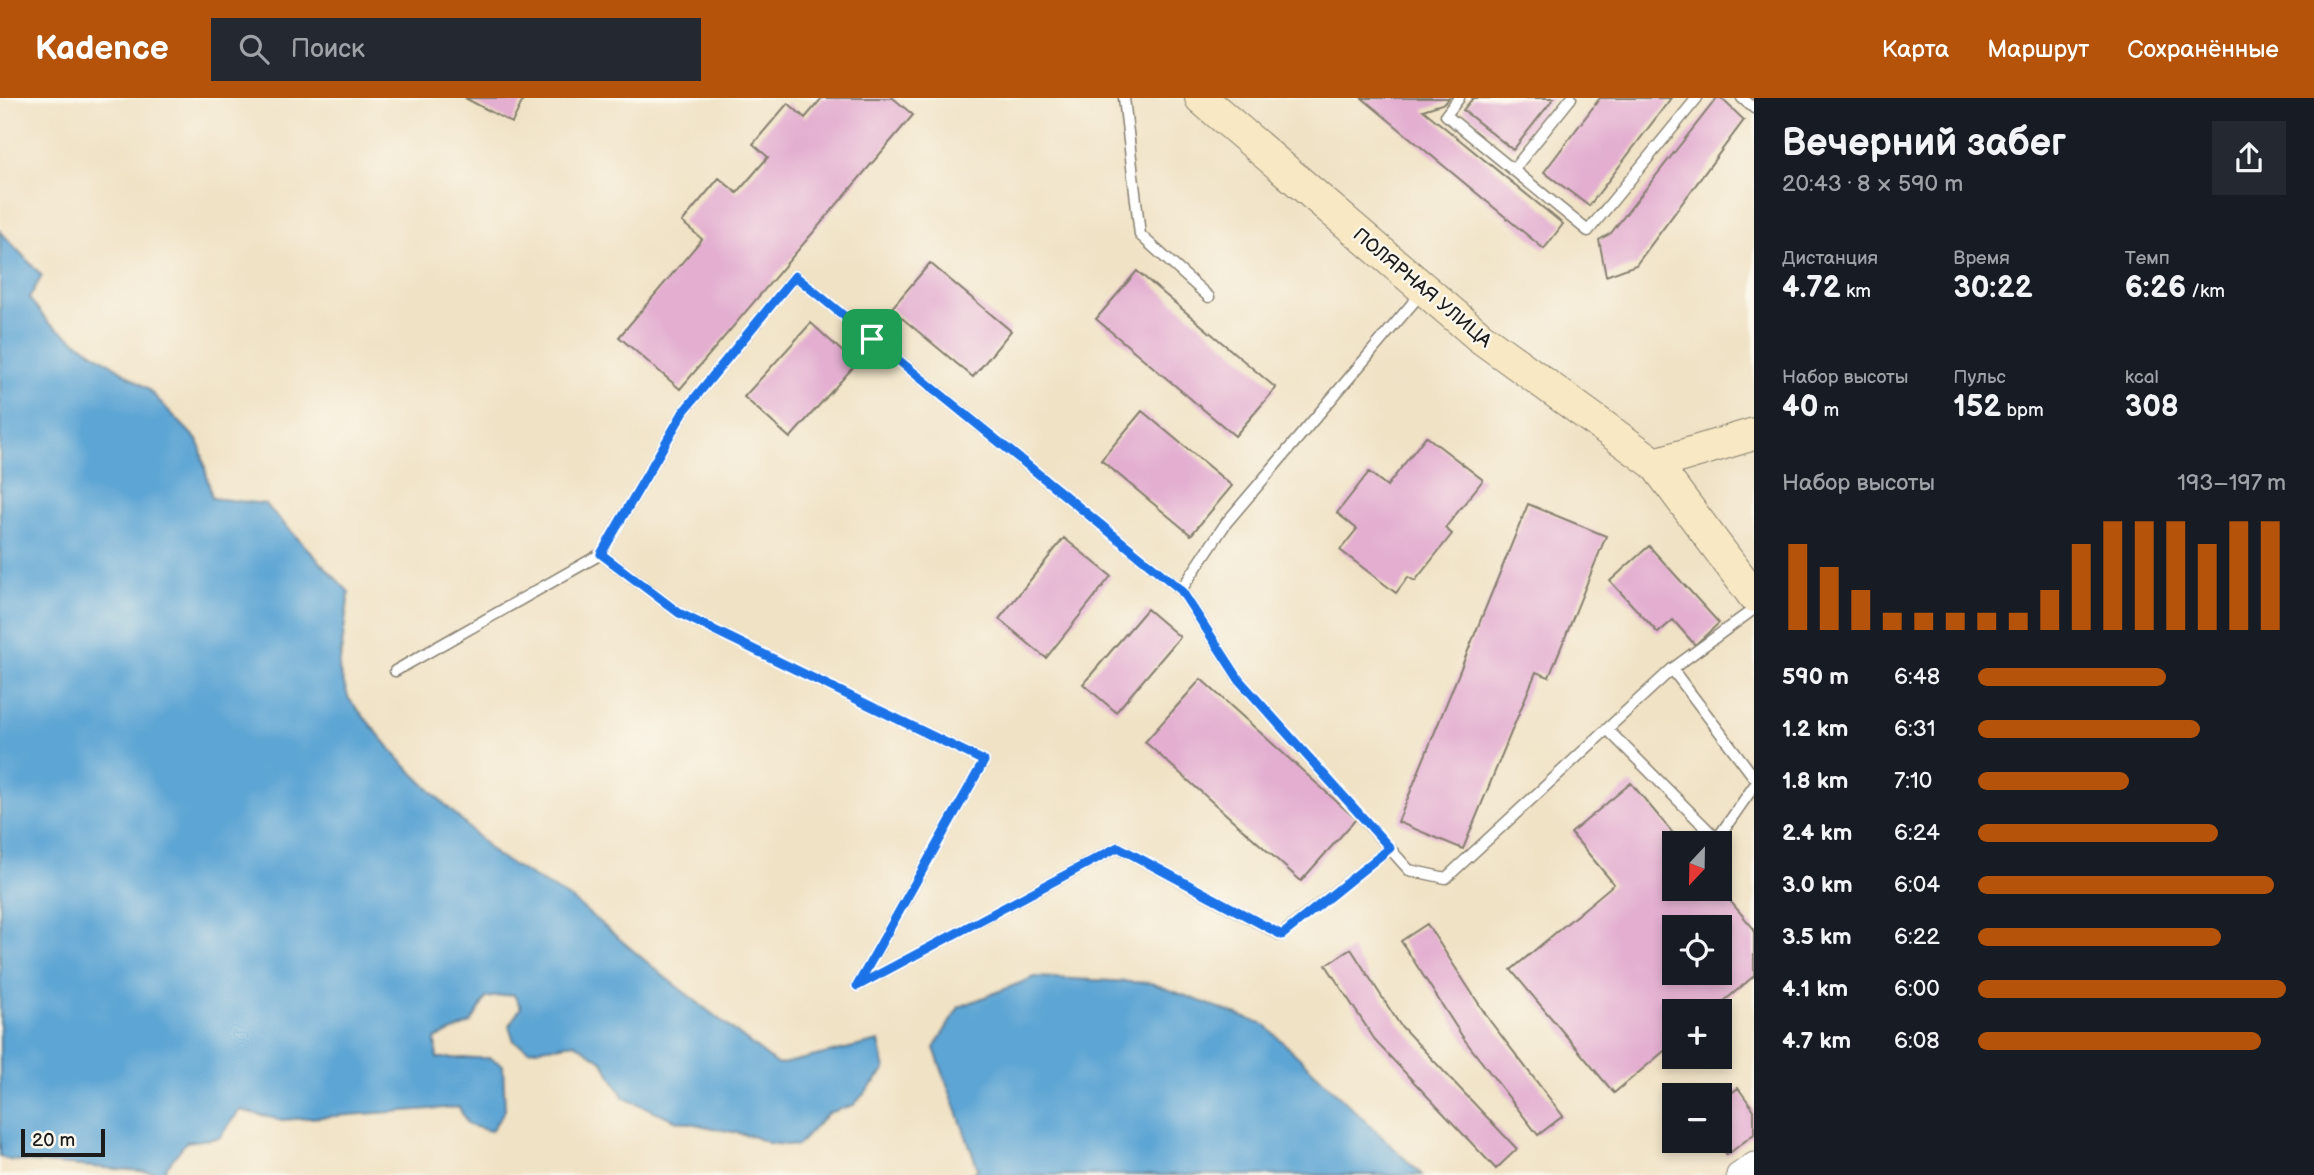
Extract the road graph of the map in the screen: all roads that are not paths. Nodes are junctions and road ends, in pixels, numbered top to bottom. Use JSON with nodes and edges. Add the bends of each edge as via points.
{"nodes":[{"id":1,"x":1124,"y":98,"type":"edge"},
{"id":2,"x":1201,"y":98,"type":"edge"},
{"id":3,"x":1459,"y":98,"type":"edge"},
{"id":4,"x":1572,"y":98,"type":"edge"},
{"id":5,"x":1697,"y":98,"type":"edge"},
{"id":6,"x":1742,"y":98,"type":"edge"},
{"id":7,"x":1754,"y":108,"type":"edge"},
{"id":8,"x":1513,"y":170,"type":"junction"},
{"id":9,"x":1424,"y":289,"type":"junction"},
{"id":10,"x":1209,"y":297,"type":"dead end"},
{"id":11,"x":1754,"y":434,"type":"edge"},
{"id":12,"x":1655,"y":464,"type":"junction"},
{"id":13,"x":601,"y":554,"type":"junction"},
{"id":14,"x":1181,"y":590,"type":"junction"},
{"id":15,"x":1754,"y":597,"type":"edge"},
{"id":16,"x":1754,"y":609,"type":"edge"},
{"id":17,"x":1672,"y":669,"type":"junction"},
{"id":18,"x":395,"y":671,"type":"dead end"},
{"id":19,"x":1607,"y":729,"type":"junction"},
{"id":20,"x":1754,"y":777,"type":"edge"},
{"id":21,"x":1754,"y":786,"type":"edge"},
{"id":22,"x":1390,"y":848,"type":"junction"},
{"id":23,"x":1754,"y":1164,"type":"edge"},
{"id":24,"x":1738,"y":1175,"type":"edge"}],
"edges":[{"from":1,"to":10,"type":"lane","via":[[1140,235]]},
{"from":2,"to":9,"type":"main road","name":"ПОЛЯРНАЯ УЛИЦА"},
{"from":3,"to":8,"type":"lane","via":[[1446,114]]},
{"from":4,"to":8,"type":"lane"},
{"from":5,"to":8,"type":"lane","via":[[1588,231]]},
{"from":6,"to":7,"type":"lane"},
{"from":9,"to":12,"type":"main road","name":"ПОЛЯРНАЯ УЛИЦА","via":[[1480,337]]},
{"from":9,"to":14,"type":"lane","via":[[1226,523]]},
{"from":11,"to":12,"type":"main road"},
{"from":12,"to":15,"type":"main road","name":"ПОЛЯРНАЯ УЛИЦА"},
{"from":13,"to":14,"type":"lane","via":[[684,411],[795,276]]},
{"from":13,"to":18,"type":"lane"},
{"from":13,"to":22,"type":"lane","via":[[679,613],[984,761],[857,986],[1118,847],[1282,935]]},
{"from":14,"to":22,"type":"lane","via":[[1240,681]]},
{"from":16,"to":17,"type":"lane"},
{"from":17,"to":19,"type":"lane"},
{"from":17,"to":20,"type":"lane"},
{"from":19,"to":21,"type":"lane","via":[[1717,839]]},
{"from":19,"to":22,"type":"lane","via":[[1446,877],[1409,870]]},
{"from":23,"to":24,"type":"street"}]}
